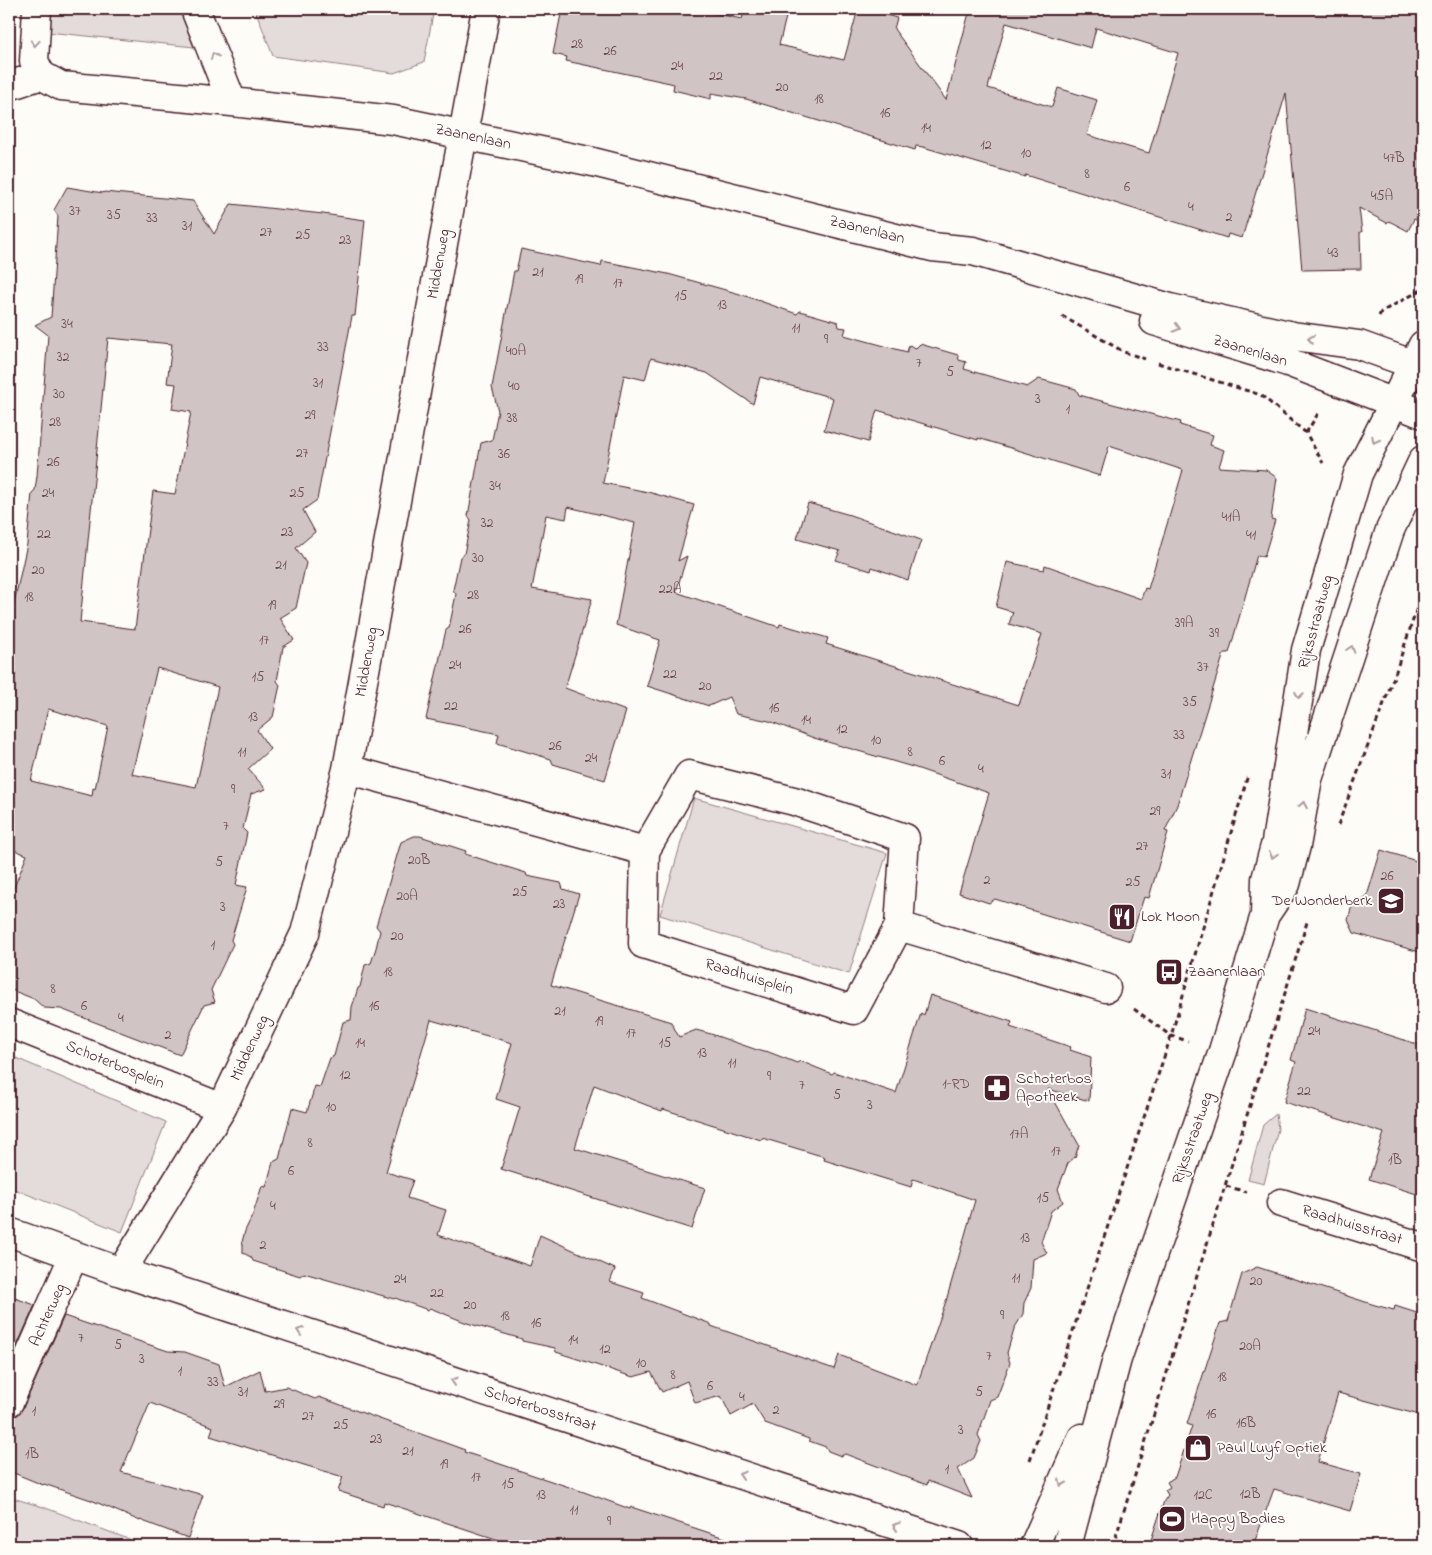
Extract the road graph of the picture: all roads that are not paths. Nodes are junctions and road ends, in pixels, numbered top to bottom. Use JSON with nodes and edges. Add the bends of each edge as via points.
{"nodes":[{"id":1,"x":37,"y":9,"type":"edge"},
{"id":2,"x":195,"y":9,"type":"edge"},
{"id":3,"x":486,"y":9,"type":"edge"},
{"id":4,"x":41,"y":75,"type":"junction"},
{"id":5,"x":9,"y":86,"type":"edge"},
{"id":6,"x":232,"y":102,"type":"junction"},
{"id":7,"x":463,"y":134,"type":"junction"},
{"id":8,"x":932,"y":247,"type":"junction"},
{"id":9,"x":1420,"y":359,"type":"edge"},
{"id":10,"x":1394,"y":403,"type":"junction"},
{"id":11,"x":1423,"y":414,"type":"edge"},
{"id":12,"x":1423,"y":460,"type":"edge"},
{"id":13,"x":347,"y":769,"type":"junction"},
{"id":14,"x":645,"y":850,"type":"junction"},
{"id":15,"x":1265,"y":915,"type":"junction"},
{"id":16,"x":899,"y":926,"type":"junction"},
{"id":17,"x":1106,"y":988,"type":"road end"},
{"id":18,"x":9,"y":1023,"type":"edge"},
{"id":19,"x":222,"y":1108,"type":"junction"},
{"id":20,"x":1281,"y":1203,"type":"dead end"},
{"id":21,"x":9,"y":1232,"type":"edge"},
{"id":22,"x":1423,"y":1246,"type":"edge"},
{"id":23,"x":74,"y":1256,"type":"junction"},
{"id":24,"x":121,"y":1272,"type":"junction"},
{"id":25,"x":1117,"y":1359,"type":"junction"},
{"id":26,"x":9,"y":1402,"type":"edge"},
{"id":27,"x":959,"y":1546,"type":"edge"},
{"id":28,"x":1034,"y":1546,"type":"edge"},
{"id":29,"x":1067,"y":1546,"type":"edge"}],
"edges":[{"from":1,"to":4,"type":"street","one_way":true,"via":[[34,61]]},
{"from":6,"to":2,"type":"street","one_way":true},
{"from":3,"to":7,"type":"street","name":"Middenweg"},
{"from":4,"to":5,"type":"street"},
{"from":4,"to":6,"type":"street","name":"Zaanenlaan","via":[[61,86]]},
{"from":6,"to":7,"type":"street","name":"Zaanenlaan","via":[[393,120]]},
{"from":7,"to":8,"type":"street","name":"Zaanenlaan","via":[[593,162]]},
{"from":7,"to":13,"type":"street","name":"Middenweg"},
{"from":9,"to":8,"type":"street","name":"Zaanenlaan","one_way":true,"via":[[1283,334],[1170,308],[973,251]]},
{"from":8,"to":10,"type":"street","name":"Zaanenlaan","one_way":true,"via":[[969,265],[1288,362]]},
{"from":9,"to":10,"type":"street","name":"Rijksstraatweg"},
{"from":10,"to":11,"type":"street","name":"Zaanenlaan"},
{"from":10,"to":15,"type":"street","name":"Rijksstraatweg","one_way":true,"via":[[1358,474],[1306,650],[1276,842],[1266,879]]},
{"from":15,"to":12,"type":"street","name":"Rijksstraatweg","one_way":true,"via":[[1286,884],[1308,779],[1390,530]]},
{"from":13,"to":14,"type":"street"},
{"from":13,"to":19,"type":"street","name":"Middenweg","via":[[304,933]]},
{"from":14,"to":16,"type":"street","name":"Raadhuisplein","via":[[689,775],[794,801],[905,838]]},
{"from":14,"to":16,"type":"street","name":"Raadhuisplein","via":[[642,944],[854,1010]]},
{"from":15,"to":25,"type":"street","name":"Rijksstraatweg","via":[[1223,1051]]},
{"from":16,"to":17,"type":"street"},
{"from":18,"to":19,"type":"street","name":"Schoterbosplein"},
{"from":19,"to":24,"type":"street","name":"Middenweg"},
{"from":20,"to":22,"type":"street","name":"Raadhuisstraat"},
{"from":21,"to":23,"type":"street"},
{"from":23,"to":24,"type":"street"},
{"from":23,"to":26,"type":"street","name":"Achterweg"},
{"from":27,"to":24,"type":"street","name":"Schoterbosstraat","one_way":true},
{"from":25,"to":28,"type":"street","name":"Rijksstraatweg","one_way":true},
{"from":25,"to":29,"type":"street","name":"Rijksstraatweg"}]}
